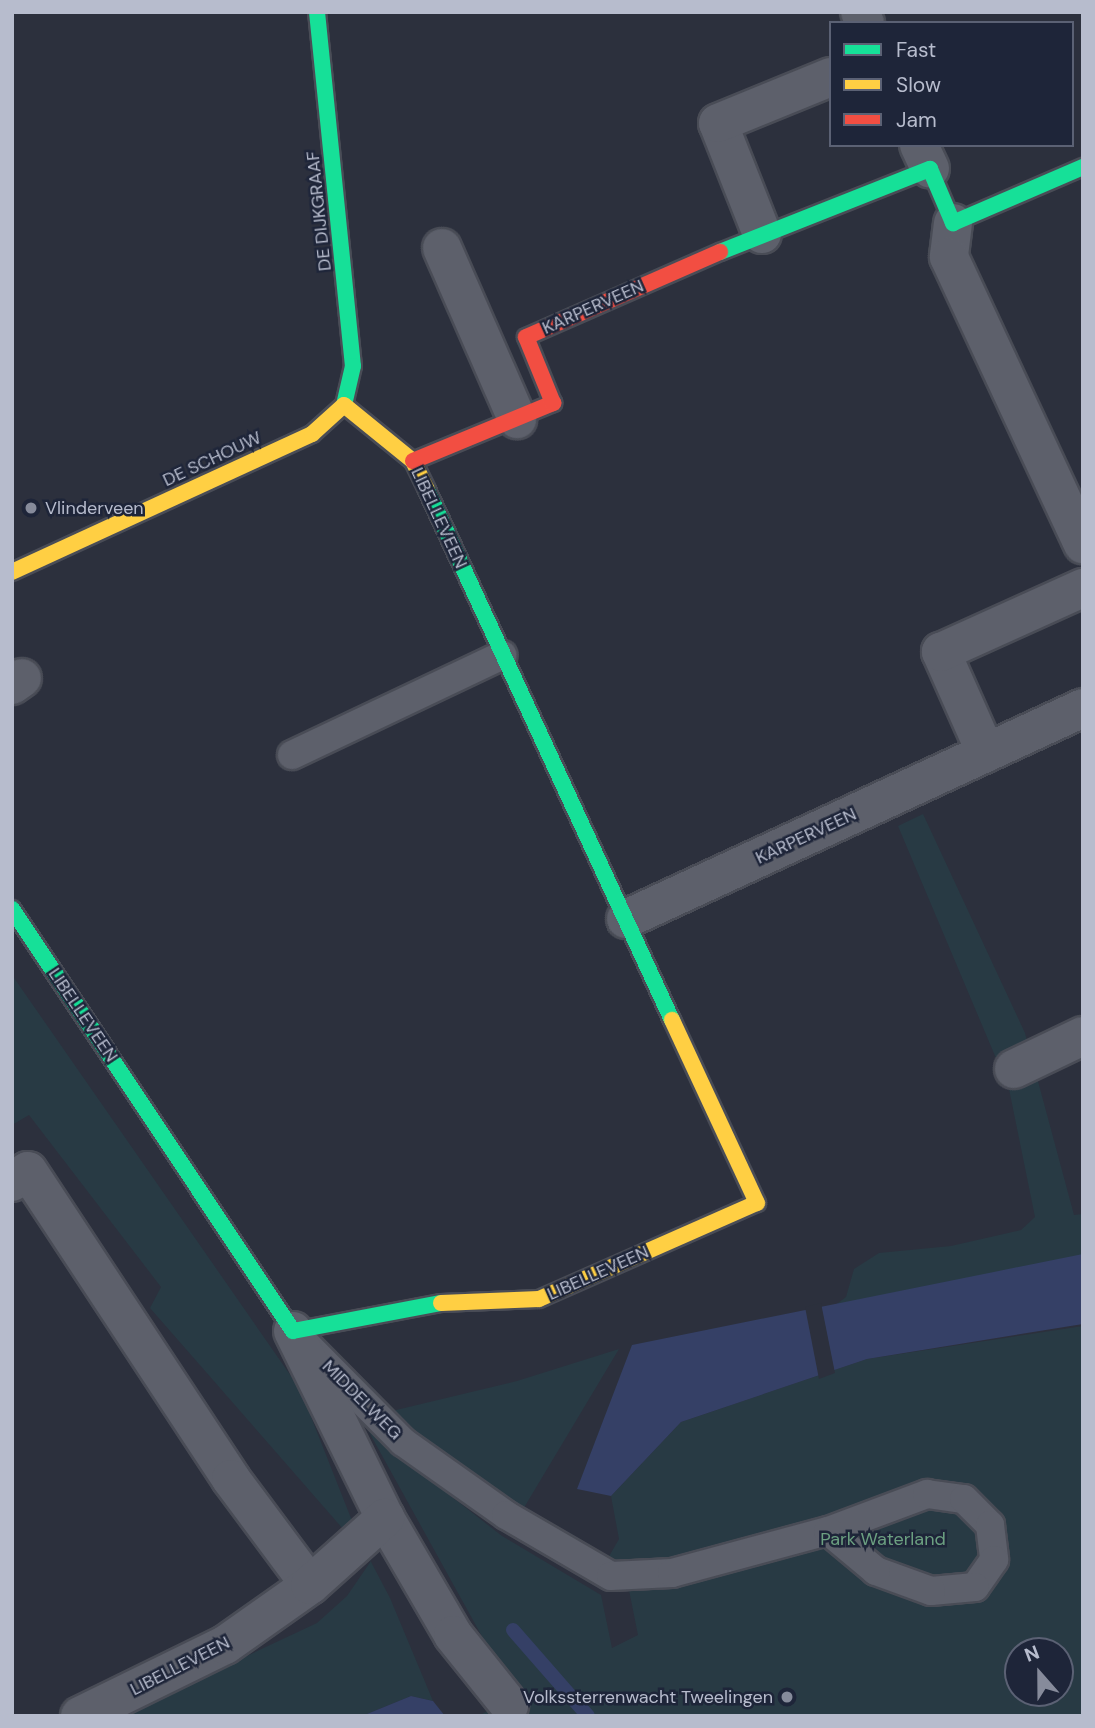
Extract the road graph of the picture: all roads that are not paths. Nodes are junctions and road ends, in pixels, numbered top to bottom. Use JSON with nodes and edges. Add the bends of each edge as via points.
{"nodes":[{"id":1,"x":317,"y":12,"type":"edge"},
{"id":2,"x":829,"y":78,"type":"edge"},
{"id":3,"x":925,"y":157,"type":"edge"},
{"id":4,"x":1083,"y":167,"type":"edge"},
{"id":5,"x":953,"y":223,"type":"junction"},
{"id":6,"x":762,"y":234,"type":"junction"},
{"id":7,"x":442,"y":248,"type":"dead end"},
{"id":8,"x":344,"y":405,"type":"junction"},
{"id":9,"x":517,"y":419,"type":"junction"},
{"id":10,"x":413,"y":461,"type":"junction"},
{"id":11,"x":1083,"y":544,"type":"edge"},
{"id":12,"x":12,"y":572,"type":"edge"},
{"id":13,"x":1083,"y":588,"type":"edge"},
{"id":14,"x":503,"y":655,"type":"junction"},
{"id":15,"x":1083,"y":709,"type":"edge"},
{"id":16,"x":986,"y":753,"type":"junction"},
{"id":17,"x":292,"y":755,"type":"dead end"},
{"id":18,"x":12,"y":909,"type":"edge"},
{"id":19,"x":626,"y":919,"type":"junction"},
{"id":20,"x":1083,"y":1036,"type":"edge"},
{"id":21,"x":1014,"y":1069,"type":"dead end"},
{"id":22,"x":12,"y":1182,"type":"edge"},
{"id":23,"x":293,"y":1331,"type":"junction"},
{"id":24,"x":385,"y":1518,"type":"junction"},
{"id":25,"x":828,"y":1531,"type":"junction"},
{"id":26,"x":310,"y":1585,"type":"junction"},
{"id":27,"x":509,"y":1705,"type":"dead end"},
{"id":28,"x":80,"y":1716,"type":"edge"}],
"edges":[{"from":1,"to":8,"type":"street","name":"DE DIJKGRAAF","via":[[353,366]]},
{"from":2,"to":6,"type":"street","via":[[718,123]]},
{"from":3,"to":5,"type":"street","name":"KARPERVEEN"},
{"from":3,"to":6,"type":"street","name":"KARPERVEEN"},
{"from":4,"to":5,"type":"street"},
{"from":5,"to":11,"type":"street","name":"KARPERVEEN","via":[[949,257]]},
{"from":6,"to":9,"type":"street","name":"KARPERVEEN","via":[[526,337],[553,403]]},
{"from":7,"to":9,"type":"street"},
{"from":8,"to":10,"type":"street","name":"LIBELLEVEEN"},
{"from":8,"to":12,"type":"street","name":"DE SCHOUW","via":[[312,434]]},
{"from":9,"to":10,"type":"street","name":"KARPERVEEN"},
{"from":10,"to":14,"type":"street","name":"LIBELLEVEEN"},
{"from":13,"to":16,"type":"street","via":[[941,652]]},
{"from":14,"to":17,"type":"lane"},
{"from":14,"to":19,"type":"street","name":"LIBELLEVEEN"},
{"from":15,"to":16,"type":"street","name":"KARPERVEEN"},
{"from":16,"to":19,"type":"street","name":"KARPERVEEN"},
{"from":18,"to":23,"type":"street","name":"LIBELLEVEEN"},
{"from":19,"to":23,"type":"street","name":"LIBELLEVEEN","via":[[757,1203],[540,1299],[444,1302]]},
{"from":20,"to":21,"type":"street"},
{"from":22,"to":26,"type":"street","via":[[28,1171],[231,1479]]},
{"from":23,"to":24,"type":"street","name":"MIDDELWEG"},
{"from":23,"to":25,"type":"lane","name":"MIDDELWEG","via":[[403,1442],[506,1515],[611,1576],[672,1573]]},
{"from":24,"to":26,"type":"street","name":"LIBELLEVEEN"},
{"from":24,"to":27,"type":"street","name":"MIDDELWEG","via":[[453,1635]]},
{"from":25,"to":25,"type":"lane","name":"MIDDELWEG","via":[[927,1494],[964,1499],[990,1525],[994,1560],[975,1587],[931,1591],[876,1571]]},
{"from":26,"to":28,"type":"street","name":"LIBELLEVEEN","via":[[225,1646]]}]}
